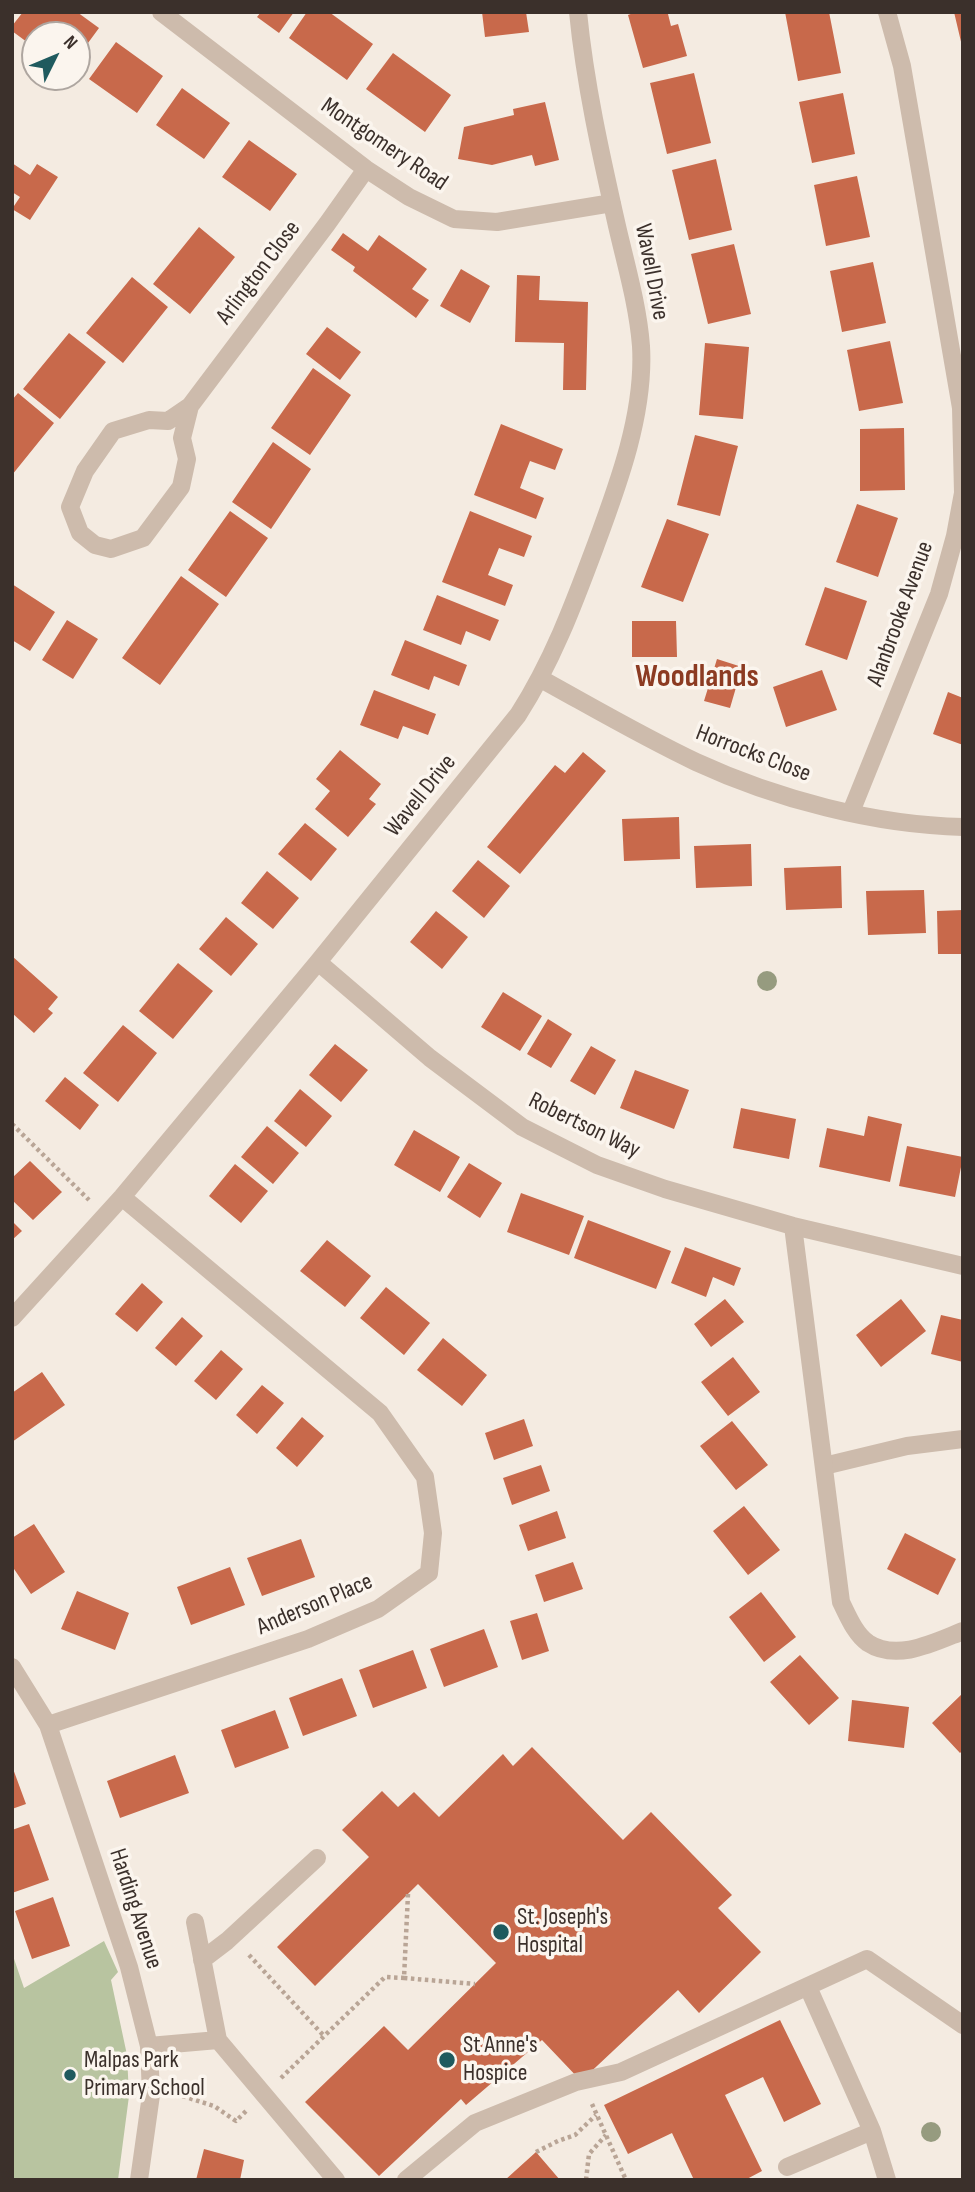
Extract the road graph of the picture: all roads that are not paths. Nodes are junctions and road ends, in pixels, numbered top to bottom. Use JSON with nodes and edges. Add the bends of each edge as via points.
{"nodes":[{"id":1,"x":578,"y":12,"type":"edge"},
{"id":2,"x":887,"y":12,"type":"edge"},
{"id":3,"x":167,"y":14,"type":"edge"},
{"id":4,"x":366,"y":169,"type":"junction"},
{"id":5,"x":612,"y":203,"type":"junction"},
{"id":6,"x":190,"y":406,"type":"junction"},
{"id":7,"x":541,"y":679,"type":"junction"},
{"id":8,"x":851,"y":812,"type":"junction"},
{"id":9,"x":963,"y":827,"type":"edge"},
{"id":10,"x":318,"y":962,"type":"junction"},
{"id":11,"x":121,"y":1197,"type":"junction"},
{"id":12,"x":793,"y":1226,"type":"junction"},
{"id":13,"x":963,"y":1266,"type":"edge"},
{"id":14,"x":12,"y":1318,"type":"edge"},
{"id":15,"x":963,"y":1439,"type":"edge"},
{"id":16,"x":824,"y":1466,"type":"junction"},
{"id":17,"x":963,"y":1631,"type":"edge"},
{"id":18,"x":12,"y":1667,"type":"edge"},
{"id":19,"x":48,"y":1725,"type":"junction"},
{"id":20,"x":317,"y":1858,"type":"dead end"},
{"id":21,"x":194,"y":1922,"type":"dead end"},
{"id":22,"x":202,"y":1961,"type":"junction"},
{"id":23,"x":808,"y":1987,"type":"junction"},
{"id":24,"x":963,"y":2025,"type":"edge"},
{"id":25,"x":218,"y":2040,"type":"junction"},
{"id":26,"x":149,"y":2046,"type":"junction"},
{"id":27,"x":872,"y":2131,"type":"junction"},
{"id":28,"x":788,"y":2167,"type":"dead end"},
{"id":29,"x":139,"y":2180,"type":"edge"},
{"id":30,"x":336,"y":2180,"type":"edge"},
{"id":31,"x":406,"y":2180,"type":"edge"},
{"id":32,"x":887,"y":2180,"type":"edge"}],
"edges":[{"from":1,"to":5,"type":"street","via":[[583,62]]},
{"from":2,"to":8,"type":"street","name":"Alanbrooke Avenue","via":[[902,66],[961,408],[962,494],[939,594]]},
{"from":3,"to":4,"type":"street","name":"Montgomery Road"},
{"from":4,"to":5,"type":"street","name":"Montgomery Road","via":[[454,219],[497,222]]},
{"from":4,"to":6,"type":"street","name":"Arlington Close"},
{"from":5,"to":7,"type":"street","name":"Wavell Drive","via":[[640,346],[639,392],[621,477],[573,608]]},
{"from":6,"to":6,"type":"street","name":"Arlington Close","via":[[168,421],[149,420],[113,431],[85,471],[70,507],[80,533],[95,545],[111,549],[143,538],[181,487],[187,459],[182,438]]},
{"from":7,"to":8,"type":"street","name":"Horrocks Close","via":[[696,762],[774,793]]},
{"from":7,"to":10,"type":"street","name":"Wavell Drive","via":[[518,715]]},
{"from":8,"to":9,"type":"street","name":"Horrocks Close","via":[[924,826]]},
{"from":10,"to":11,"type":"street","name":"Wavell Drive"},
{"from":10,"to":12,"type":"street","name":"Robertson Way","via":[[430,1058],[522,1127],[597,1165]]},
{"from":11,"to":14,"type":"street","name":"Wavell Drive"},
{"from":11,"to":19,"type":"street","name":"Anderson Place","via":[[380,1413],[425,1477],[433,1533],[429,1573],[378,1609],[307,1639]]},
{"from":12,"to":13,"type":"street","name":"Robertson Way"},
{"from":12,"to":16,"type":"street"},
{"from":15,"to":16,"type":"street","via":[[907,1446]]},
{"from":16,"to":17,"type":"street","via":[[841,1602],[852,1625],[868,1643],[892,1650],[913,1650]]},
{"from":18,"to":19,"type":"street","name":"Harding Avenue"},
{"from":19,"to":26,"type":"street","name":"Harding Avenue","via":[[130,1967]]},
{"from":20,"to":22,"type":"street"},
{"from":21,"to":22,"type":"street"},
{"from":22,"to":25,"type":"street"},
{"from":23,"to":24,"type":"street","via":[[867,1959]]},
{"from":23,"to":27,"type":"street"},
{"from":23,"to":31,"type":"street","via":[[621,2071],[581,2081],[475,2123]]},
{"from":25,"to":26,"type":"street"},
{"from":25,"to":30,"type":"street"},
{"from":26,"to":29,"type":"street","name":"Harding Avenue","via":[[151,2095]]},
{"from":27,"to":28,"type":"street"},
{"from":27,"to":32,"type":"street"}]}
